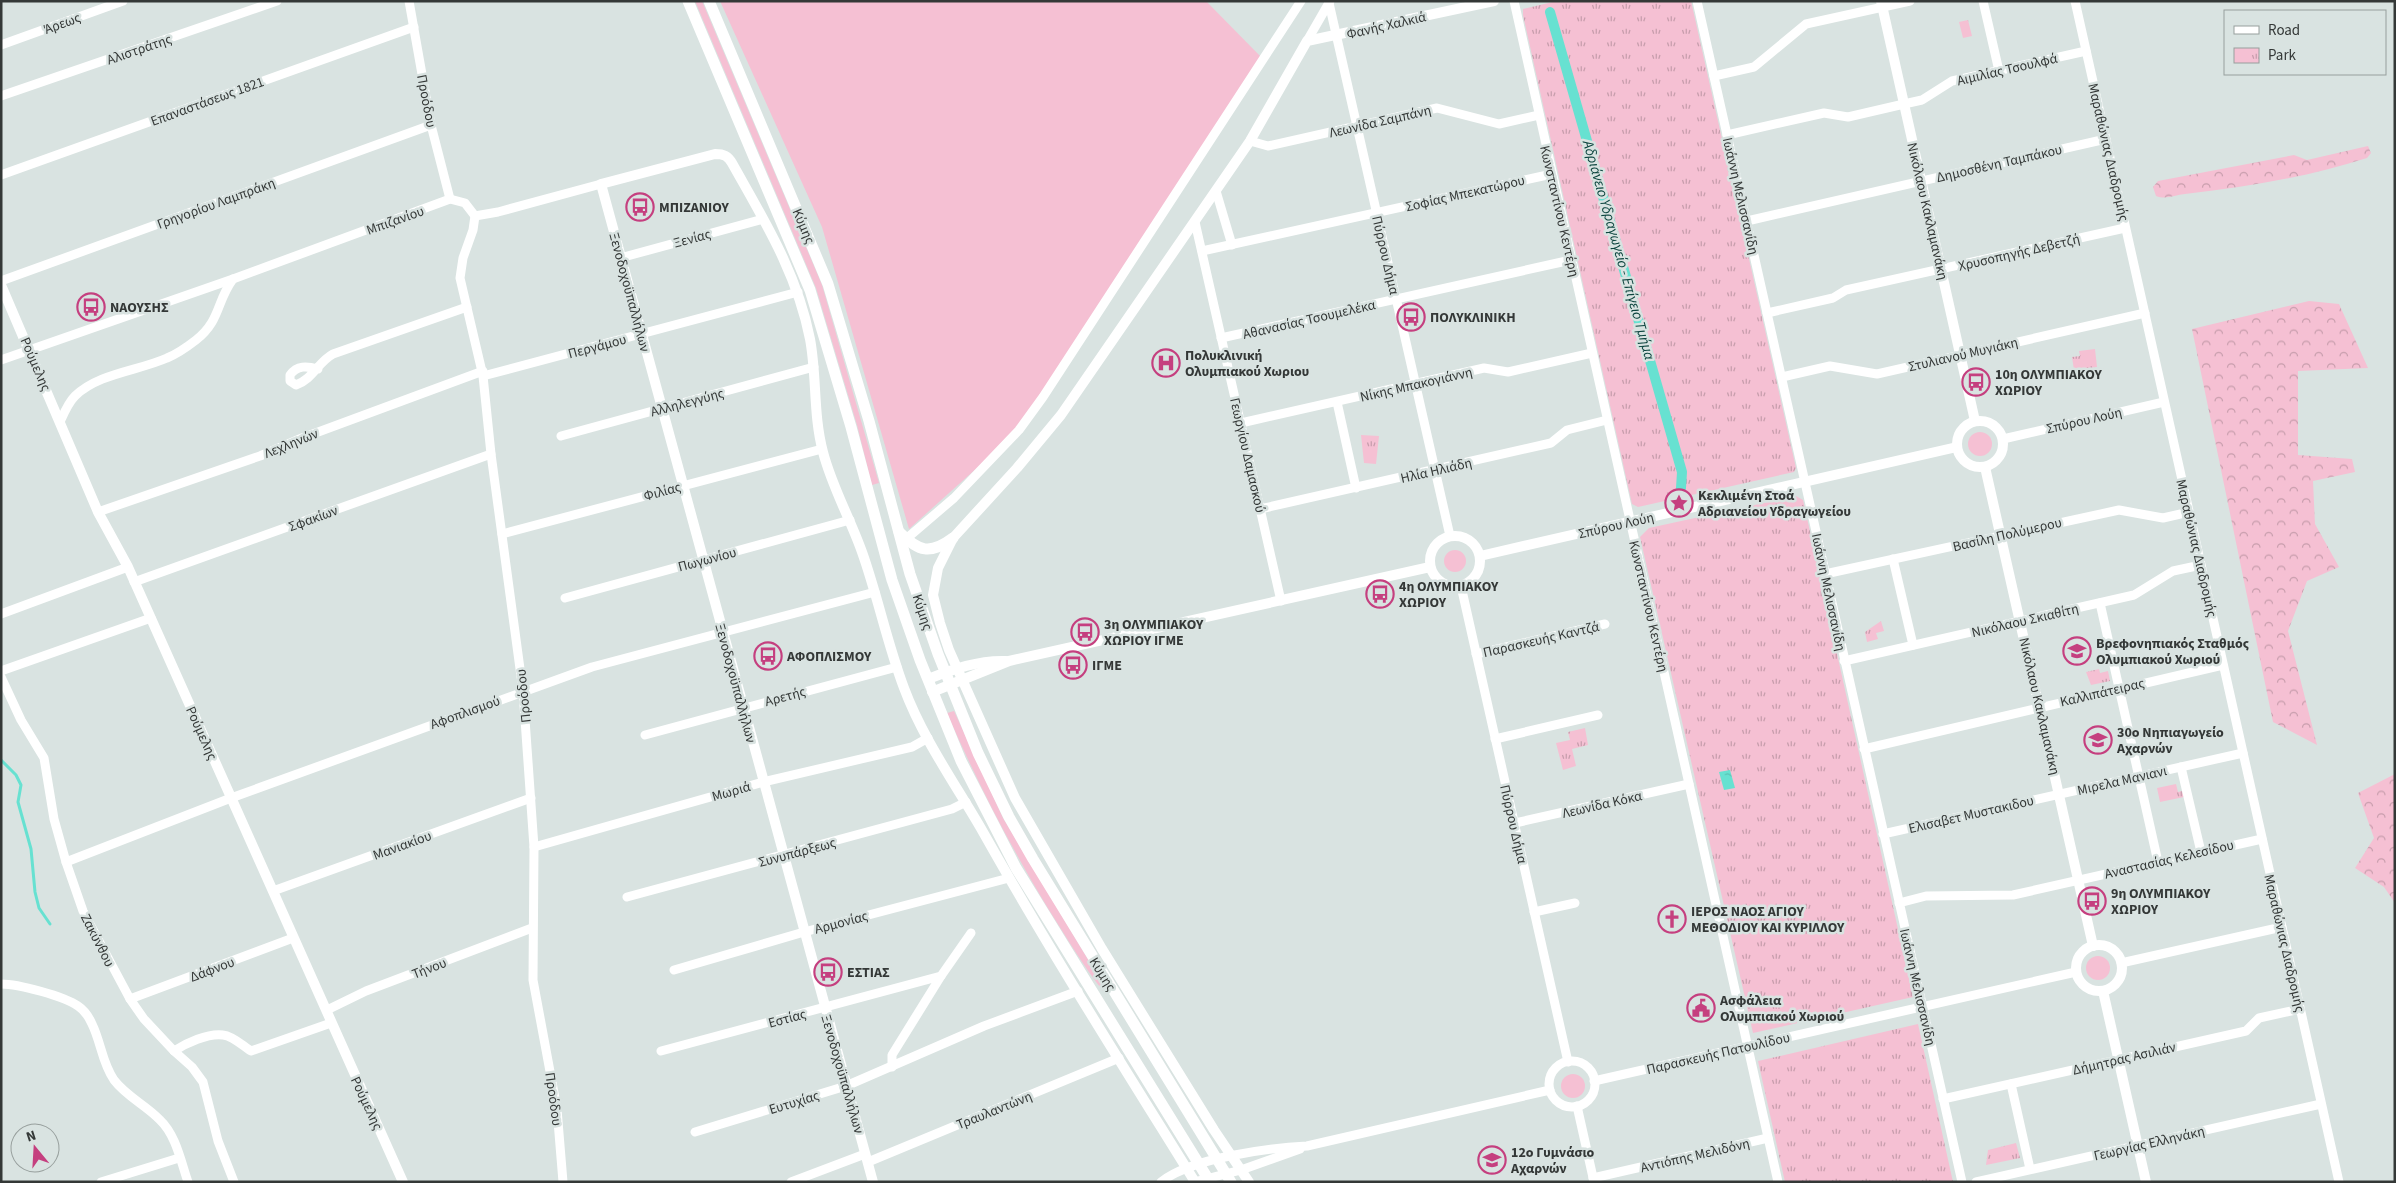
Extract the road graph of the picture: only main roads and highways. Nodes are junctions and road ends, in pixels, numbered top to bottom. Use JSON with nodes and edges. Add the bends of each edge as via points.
{"nodes":[{"id":1,"x":688,"y":1,"type":"edge"},
{"id":2,"x":709,"y":1,"type":"edge"},
{"id":3,"x":897,"y":530,"type":"junction"},
{"id":4,"x":953,"y":538,"type":"road end"},
{"id":5,"x":1228,"y":1178,"type":"edge"},
{"id":6,"x":1209,"y":1180,"type":"edge"}],
"edges":[{"from":1,"to":6,"type":"main road","name":"Κύμης","via":[[810,290],[892,580],[932,692],[980,802],[1016,868]]},
{"from":2,"to":3,"type":"main road","name":"Κύμης","via":[[828,284]]},
{"from":3,"to":4,"type":"main road","via":[[913,545],[930,550]]},
{"from":3,"to":5,"type":"main road","name":"Κύμης","via":[[945,672],[997,793],[1033,859]]}]}
